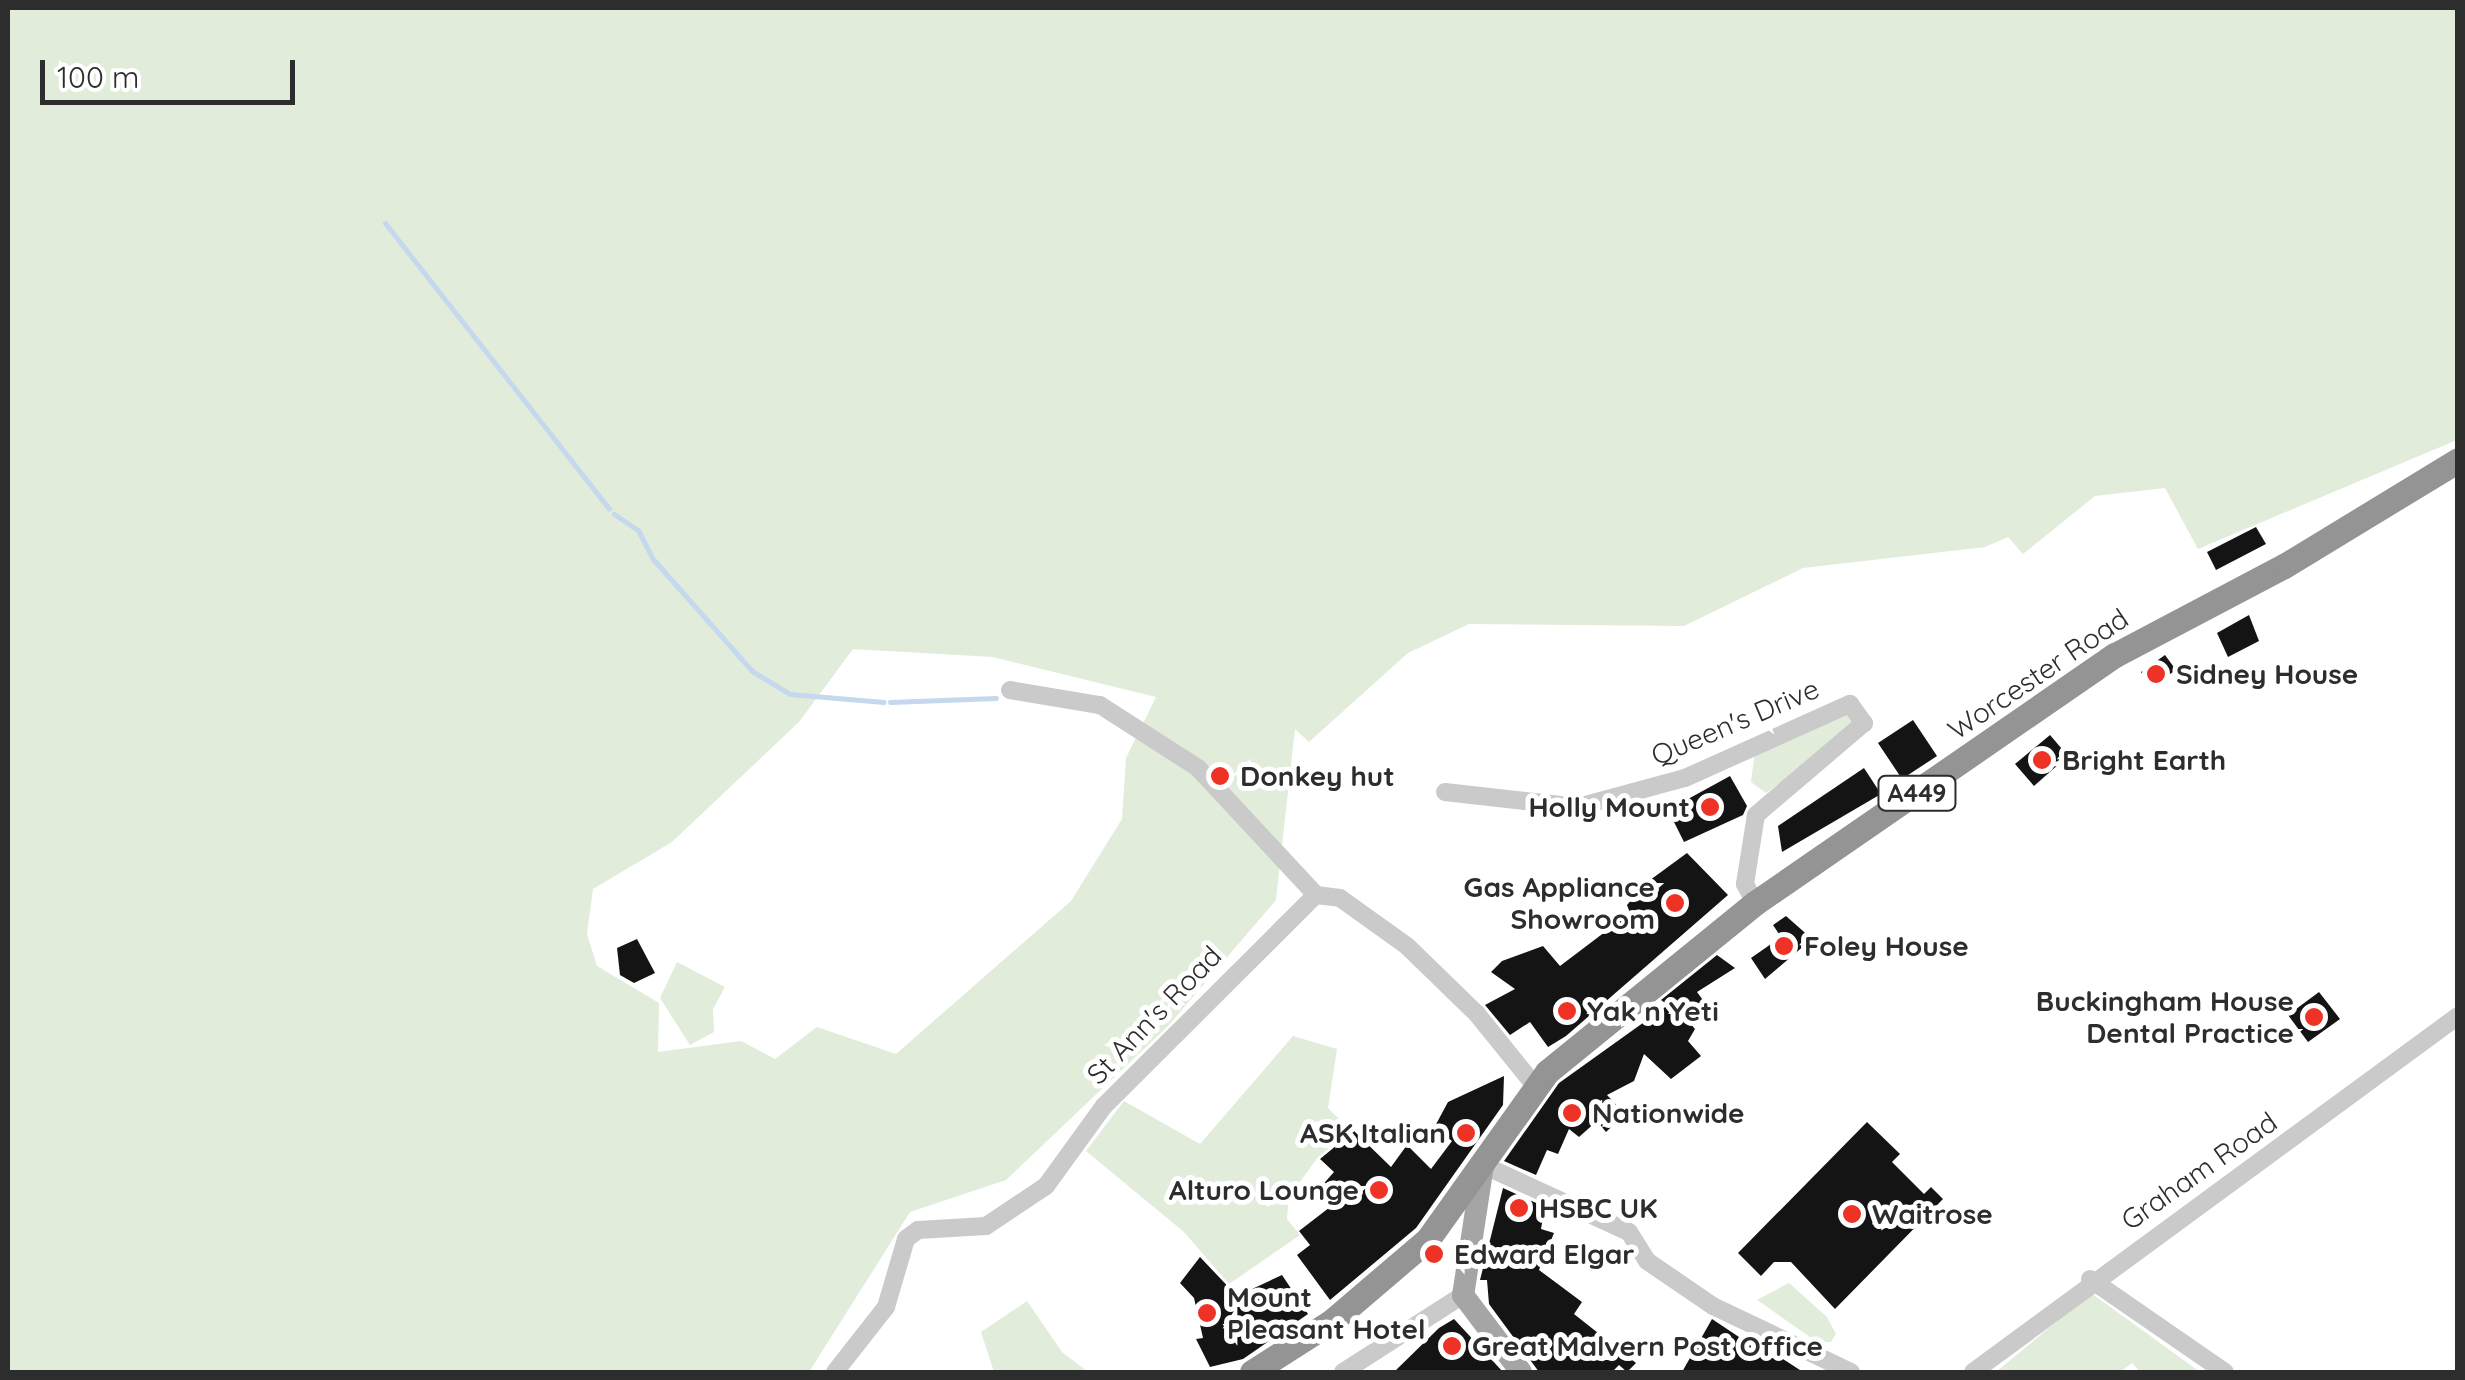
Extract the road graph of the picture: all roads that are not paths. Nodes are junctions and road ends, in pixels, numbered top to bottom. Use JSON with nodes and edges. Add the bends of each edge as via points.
{"nodes":[{"id":1,"x":2458,"y":460,"type":"edge"},
{"id":2,"x":1010,"y":690,"type":"dead end"},
{"id":3,"x":1445,"y":792,"type":"dead end"},
{"id":4,"x":1312,"y":891,"type":"junction"},
{"id":5,"x":1755,"y":903,"type":"junction"},
{"id":6,"x":2458,"y":1016,"type":"edge"},
{"id":7,"x":1536,"y":1087,"type":"junction"},
{"id":8,"x":1483,"y":1165,"type":"junction"},
{"id":9,"x":2090,"y":1279,"type":"junction"},
{"id":10,"x":1463,"y":1295,"type":"junction"},
{"id":11,"x":835,"y":1372,"type":"edge"},
{"id":12,"x":1252,"y":1372,"type":"edge"},
{"id":13,"x":1343,"y":1372,"type":"edge"},
{"id":14,"x":1521,"y":1372,"type":"edge"},
{"id":15,"x":1851,"y":1372,"type":"edge"},
{"id":16,"x":1972,"y":1372,"type":"edge"},
{"id":17,"x":2225,"y":1372,"type":"edge"}],
"edges":[{"from":1,"to":5,"type":"highway","name":"Worcester Road","number":"A449","via":[[2284,566],[2115,655]]},
{"from":2,"to":4,"type":"street","via":[[1100,705],[1132,724],[1198,768]]},
{"from":3,"to":5,"type":"street","name":"Queen's Drive","via":[[1578,807],[1685,778],[1850,704],[1864,723],[1756,816],[1745,884]]},
{"from":4,"to":7,"type":"street","via":[[1340,898],[1397,937],[1477,1014]]},
{"from":4,"to":11,"type":"street","name":"St Ann's Road","via":[[1104,1106],[1046,1186],[986,1226],[918,1230],[906,1239],[886,1306]]},
{"from":5,"to":7,"type":"highway","name":"Worcester Road","number":"A449","via":[[1600,1024]]},
{"from":6,"to":9,"type":"street","name":"Graham Road"},
{"from":7,"to":8,"type":"highway","number":"A449"},
{"from":8,"to":10,"type":"main road"},
{"from":8,"to":12,"type":"highway","number":"A449","via":[[1408,1257],[1310,1337]]},
{"from":8,"to":15,"type":"street","via":[[1629,1232],[1647,1261],[1714,1306]]},
{"from":9,"to":16,"type":"street","name":"Graham Road"},
{"from":9,"to":17,"type":"street"},
{"from":10,"to":13,"type":"street"},
{"from":10,"to":14,"type":"main road"}]}
